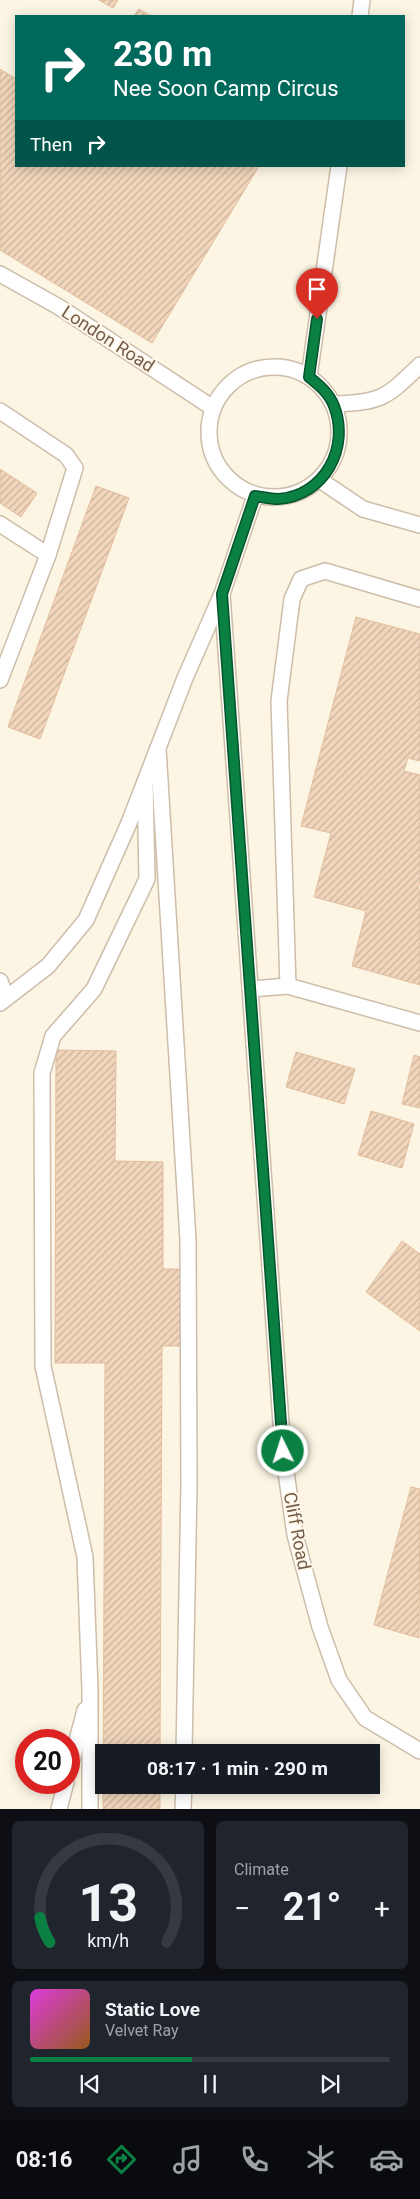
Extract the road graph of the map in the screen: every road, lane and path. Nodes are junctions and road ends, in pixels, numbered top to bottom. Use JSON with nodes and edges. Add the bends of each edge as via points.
{"nodes":[{"id":1,"x":362,"y":0,"type":"edge"},
{"id":2,"x":360,"y":15,"type":"edge"},
{"id":3,"x":339,"y":167,"type":"edge"},
{"id":4,"x":0,"y":274,"type":"edge"},
{"id":5,"x":420,"y":365,"type":"edge"},
{"id":6,"x":309,"y":377,"type":"junction"},
{"id":7,"x":333,"y":404,"type":"junction"},
{"id":8,"x":213,"y":408,"type":"junction"},
{"id":9,"x":0,"y":411,"type":"edge"},
{"id":10,"x":320,"y":480,"type":"junction"},
{"id":11,"x":255,"y":496,"type":"junction"},
{"id":12,"x":0,"y":524,"type":"edge"},
{"id":13,"x":420,"y":525,"type":"edge"},
{"id":14,"x":48,"y":555,"type":"junction"},
{"id":15,"x":222,"y":594,"type":"junction"},
{"id":16,"x":420,"y":599,"type":"edge"},
{"id":17,"x":0,"y":680,"type":"edge"},
{"id":18,"x":158,"y":748,"type":"junction"},
{"id":19,"x":144,"y":782,"type":"junction"},
{"id":20,"x":0,"y":981,"type":"edge"},
{"id":21,"x":288,"y":986,"type":"junction"},
{"id":22,"x":250,"y":989,"type":"junction"},
{"id":23,"x":3,"y":1000,"type":"edge"},
{"id":24,"x":420,"y":1023,"type":"edge"},
{"id":25,"x":90,"y":1690,"type":"junction"},
{"id":26,"x":80,"y":1729,"type":"edge"},
{"id":27,"x":184,"y":1744,"type":"edge"},
{"id":28,"x":420,"y":1751,"type":"edge"},
{"id":29,"x":63,"y":1794,"type":"edge"},
{"id":30,"x":184,"y":1794,"type":"edge"},
{"id":31,"x":59,"y":1809,"type":"edge"},
{"id":32,"x":90,"y":1809,"type":"edge"},
{"id":33,"x":183,"y":1809,"type":"edge"}],
"edges":[{"from":1,"to":2,"type":"lane"},
{"from":3,"to":6,"type":"lane"},
{"from":4,"to":8,"type":"lane","name":"London Road","via":[[58,307]]},
{"from":5,"to":7,"type":"lane","via":[[396,389],[379,399],[368,403]]},
{"from":6,"to":7,"type":"lane"},
{"from":6,"to":8,"type":"lane","via":[[293,369],[257,368],[238,377],[223,390]]},
{"from":7,"to":10,"type":"lane","via":[[339,424],[339,445],[332,464]]},
{"from":8,"to":11,"type":"lane","via":[[208,429],[211,450],[220,470],[235,486]]},
{"from":9,"to":14,"type":"lane","via":[[66,455],[75,468]]},
{"from":10,"to":11,"type":"lane","via":[[300,493],[278,499]]},
{"from":10,"to":13,"type":"lane","via":[[363,509]]},
{"from":11,"to":15,"type":"lane","name":"Cliff Road"},
{"from":12,"to":14,"type":"lane"},
{"from":14,"to":17,"type":"lane"},
{"from":15,"to":18,"type":"lane"},
{"from":15,"to":22,"type":"lane","name":"Cliff Road"},
{"from":16,"to":21,"type":"lane","via":[[325,571],[300,579],[292,599],[279,701]]},
{"from":18,"to":19,"type":"lane"},
{"from":18,"to":27,"type":"lane","via":[[188,1240],[189,1484]]},
{"from":19,"to":23,"type":"lane","via":[[86,920],[48,966]]},
{"from":19,"to":25,"type":"lane","via":[[147,879],[94,989],[53,1036],[42,1072],[43,1366],[85,1557]]},
{"from":20,"to":23,"type":"lane"},
{"from":21,"to":22,"type":"lane"},
{"from":21,"to":24,"type":"lane"},
{"from":22,"to":28,"type":"lane","name":"Cliff Road","via":[[283,1451],[295,1535],[320,1627],[339,1680],[365,1718]]},
{"from":25,"to":26,"type":"lane"},
{"from":25,"to":32,"type":"lane"},
{"from":29,"to":31,"type":"lane"},
{"from":30,"to":33,"type":"lane"}]}
